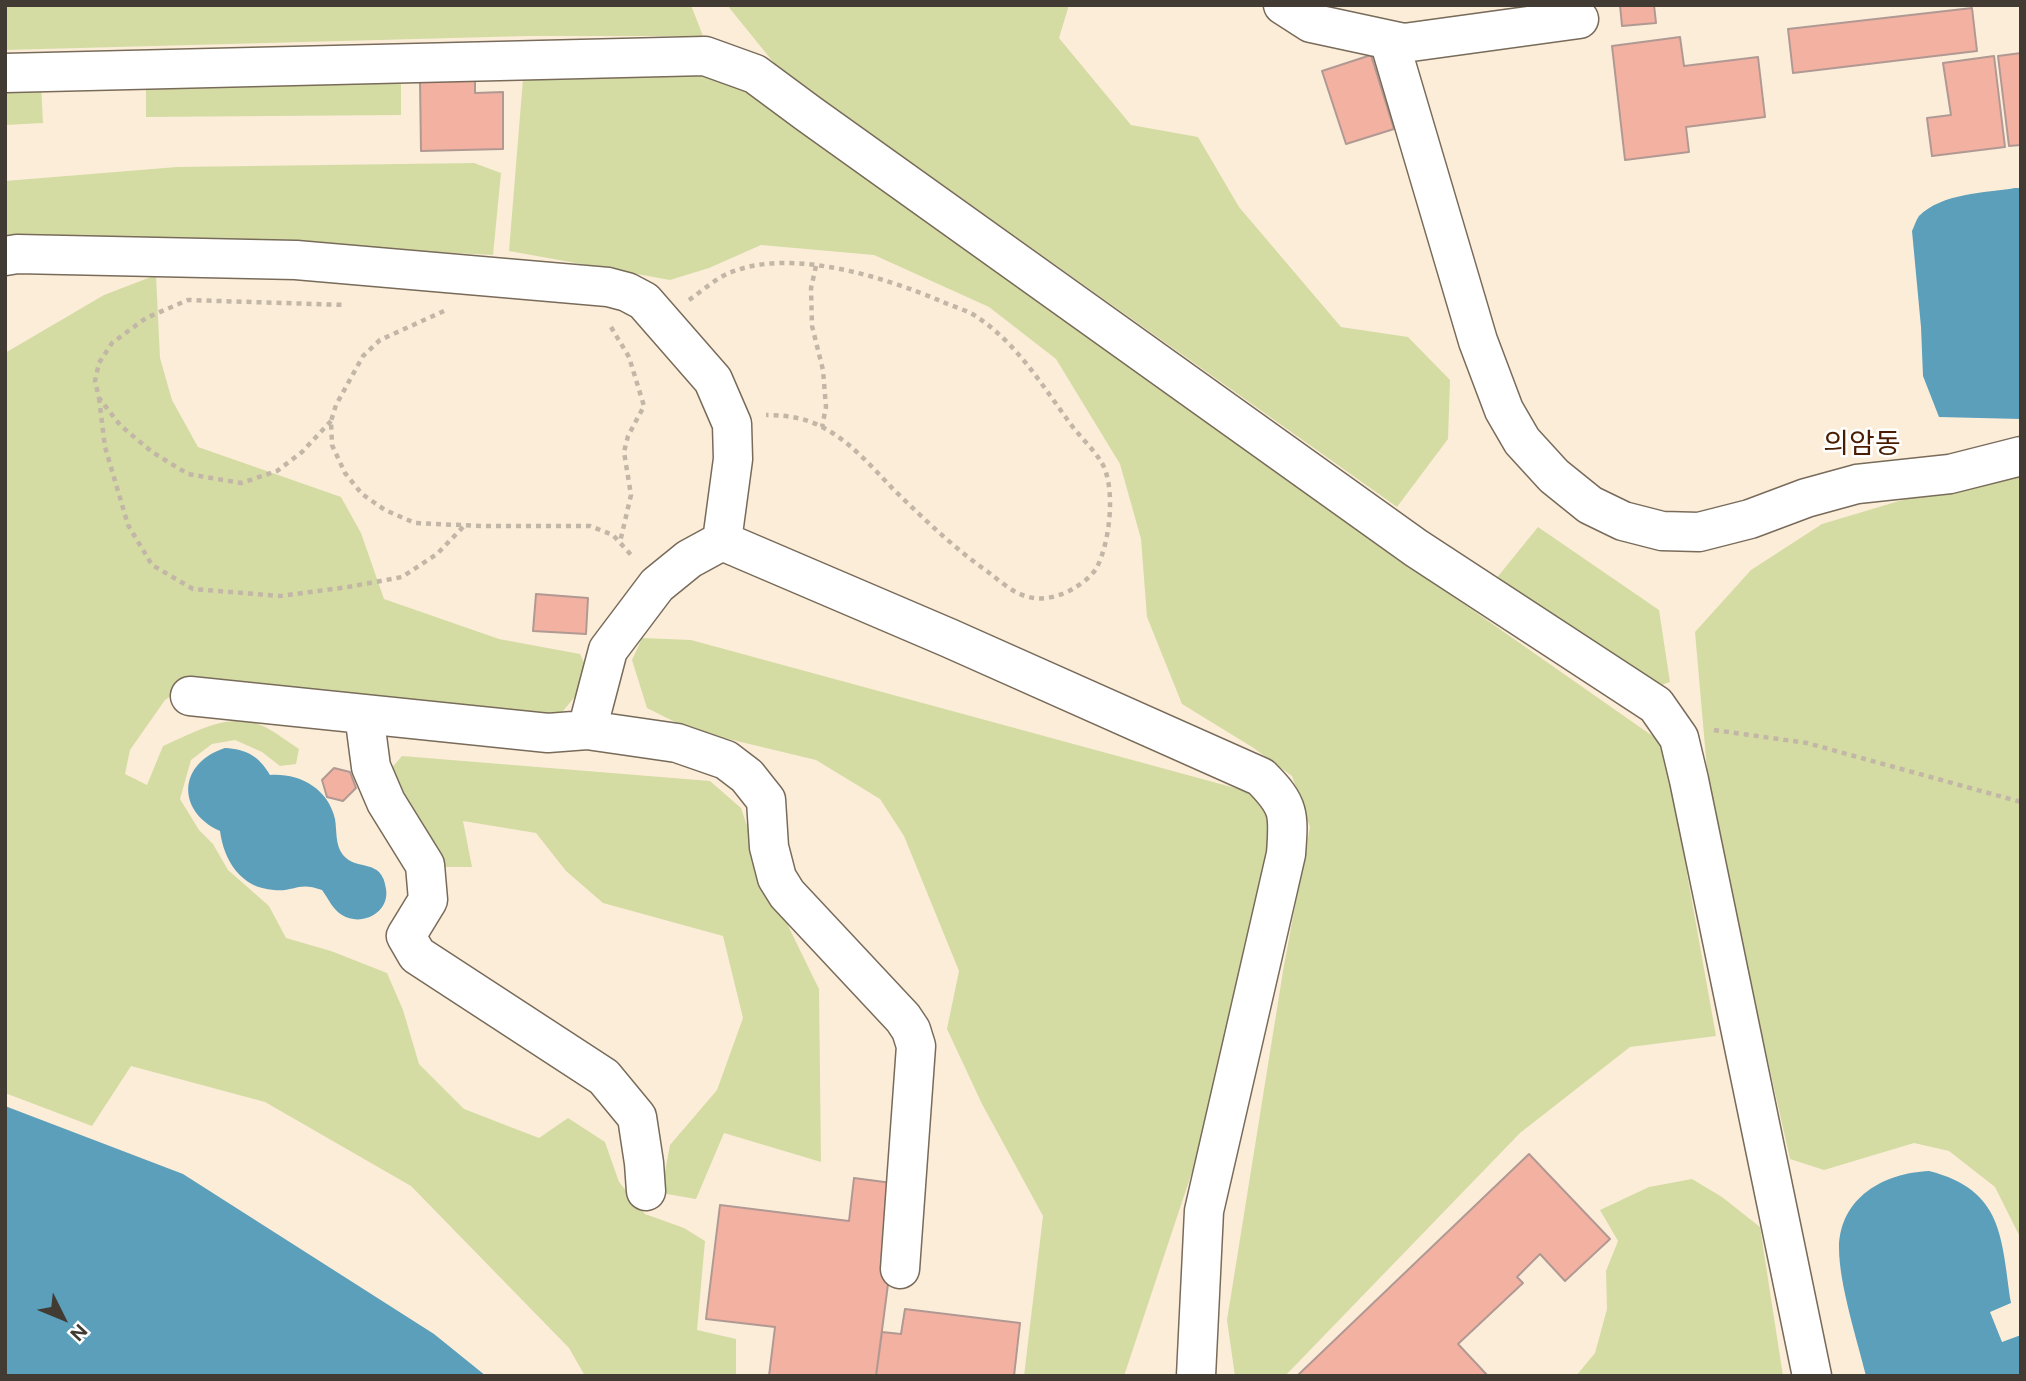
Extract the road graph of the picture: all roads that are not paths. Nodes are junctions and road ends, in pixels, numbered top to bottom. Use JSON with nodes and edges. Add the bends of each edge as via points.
{"nodes":[{"id":1,"x":1283,"y":5,"type":"edge"},
{"id":2,"x":1579,"y":19,"type":"dead end"},
{"id":3,"x":1389,"y":40,"type":"junction"},
{"id":4,"x":5,"y":73,"type":"edge"},
{"id":5,"x":5,"y":256,"type":"edge"},
{"id":6,"x":2021,"y":456,"type":"edge"},
{"id":7,"x":722,"y":541,"type":"junction"},
{"id":8,"x":190,"y":695,"type":"dead end"},
{"id":9,"x":364,"y":714,"type":"junction"},
{"id":10,"x":587,"y":730,"type":"junction"},
{"id":11,"x":646,"y":1191,"type":"dead end"},
{"id":12,"x":900,"y":1269,"type":"dead end"},
{"id":13,"x":1196,"y":1376,"type":"edge"},
{"id":14,"x":1812,"y":1376,"type":"edge"}],
"edges":[{"from":1,"to":3,"type":"street","via":[[1311,23]]},
{"from":2,"to":3,"type":"street","via":[[1404,43]]},
{"from":3,"to":6,"type":"street","via":[[1478,341],[1504,410],[1522,441],[1554,476],[1590,505],[1623,521],[1662,531],[1699,532],[1857,484],[1950,474]]},
{"from":4,"to":14,"type":"street","via":[[705,56],[755,74],[1416,548],[1656,705],[1679,738],[1689,780]]},
{"from":5,"to":7,"type":"street","via":[[296,260],[627,292],[644,301],[713,380],[732,424],[733,459]]},
{"from":7,"to":10,"type":"street","via":[[688,559],[657,585],[608,650]]},
{"from":7,"to":13,"type":"street","via":[[1261,777],[1279,796],[1289,818],[1286,854],[1205,1211]]},
{"from":8,"to":9,"type":"street"},
{"from":9,"to":10,"type":"street","via":[[548,733]]},
{"from":9,"to":11,"type":"street","via":[[371,767],[386,802],[425,865],[428,900],[406,936],[416,955],[604,1077],[637,1117]]},
{"from":10,"to":12,"type":"street","via":[[677,743],[726,760],[747,776],[766,800],[769,847],[777,878],[787,894],[911,1030],[916,1045]]}]}
